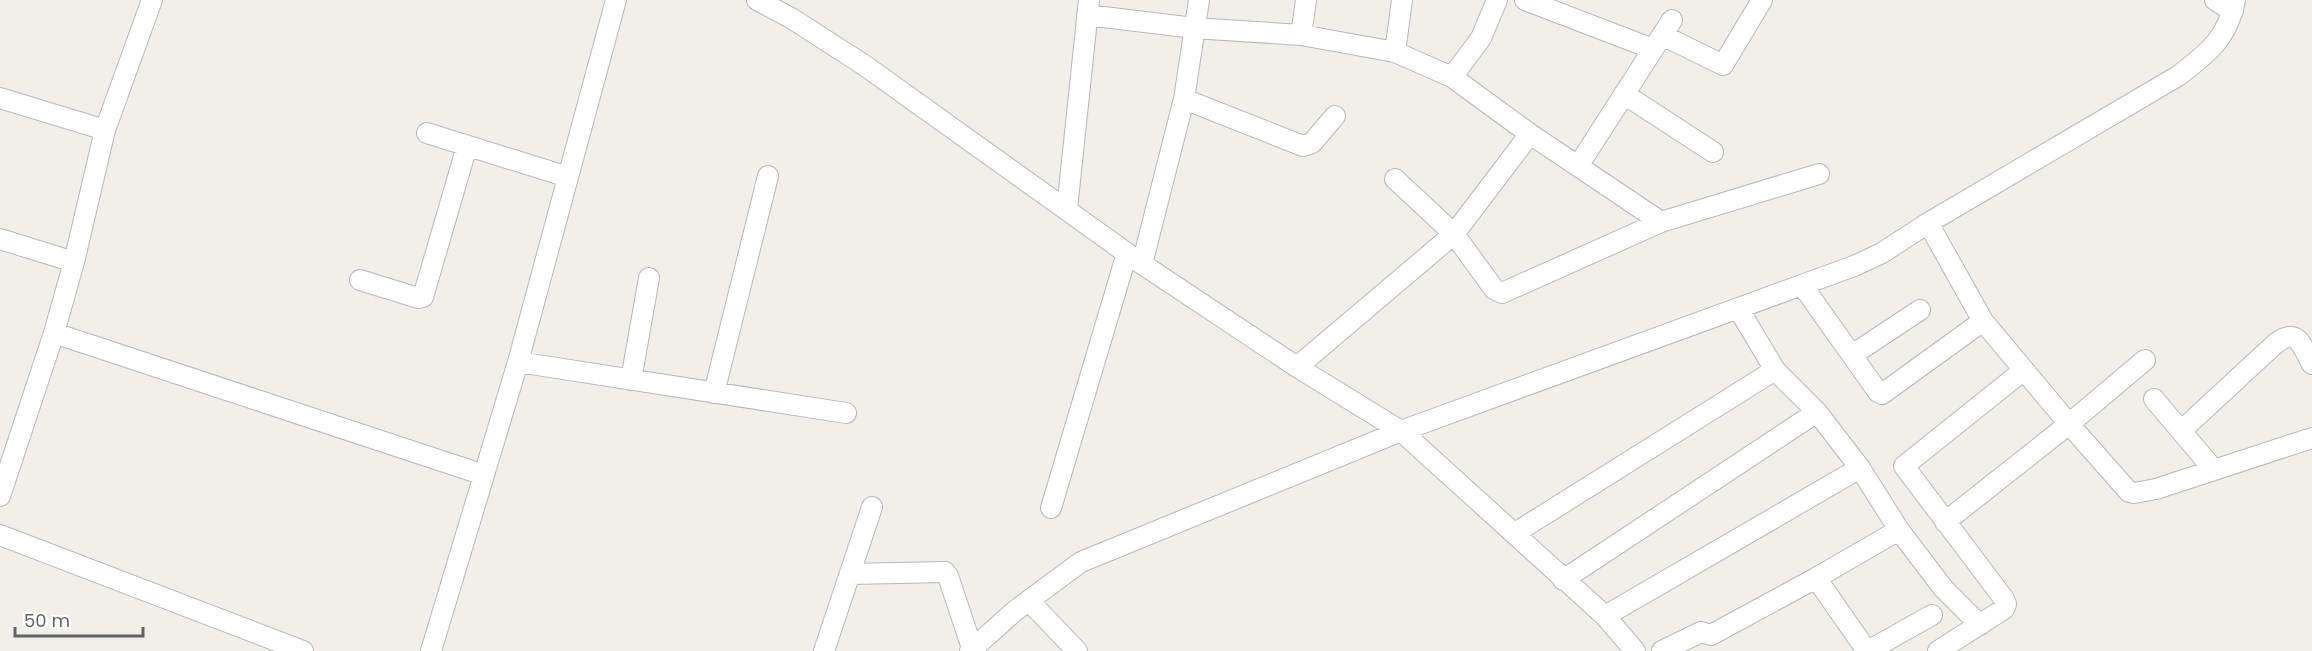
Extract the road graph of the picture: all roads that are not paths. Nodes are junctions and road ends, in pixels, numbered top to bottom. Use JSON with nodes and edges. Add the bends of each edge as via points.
{"nodes":[{"id":1,"x":152,"y":0,"type":"edge"},
{"id":2,"x":616,"y":0,"type":"edge"},
{"id":3,"x":758,"y":0,"type":"edge"},
{"id":4,"x":1198,"y":0,"type":"edge"},
{"id":5,"x":1306,"y":0,"type":"edge"},
{"id":6,"x":1402,"y":0,"type":"edge"},
{"id":7,"x":1497,"y":0,"type":"edge"},
{"id":8,"x":1525,"y":0,"type":"edge"},
{"id":9,"x":1762,"y":0,"type":"edge"},
{"id":10,"x":2216,"y":0,"type":"edge"},
{"id":11,"x":2234,"y":6,"type":"edge"},
{"id":12,"x":1088,"y":7,"type":"edge"},
{"id":13,"x":1194,"y":28,"type":"junction"},
{"id":14,"x":1301,"y":35,"type":"junction"},
{"id":15,"x":1663,"y":35,"type":"junction"},
{"id":16,"x":1395,"y":52,"type":"junction"},
{"id":17,"x":1452,"y":77,"type":"junction"},
{"id":18,"x":1624,"y":94,"type":"junction"},
{"id":19,"x":0,"y":98,"type":"edge"},
{"id":20,"x":1184,"y":99,"type":"junction"},
{"id":21,"x":1335,"y":116,"type":"dead end"},
{"id":22,"x":105,"y":130,"type":"junction"},
{"id":23,"x":427,"y":133,"type":"dead end"},
{"id":24,"x":1530,"y":134,"type":"junction"},
{"id":25,"x":467,"y":146,"type":"junction"},
{"id":26,"x":1713,"y":152,"type":"dead end"},
{"id":27,"x":1578,"y":166,"type":"junction"},
{"id":28,"x":1819,"y":174,"type":"dead end"},
{"id":29,"x":768,"y":176,"type":"dead end"},
{"id":30,"x":568,"y":177,"type":"junction"},
{"id":31,"x":1395,"y":179,"type":"dead end"},
{"id":32,"x":1067,"y":209,"type":"junction"},
{"id":33,"x":1661,"y":222,"type":"junction"},
{"id":34,"x":1928,"y":223,"type":"junction"},
{"id":35,"x":1454,"y":234,"type":"junction"},
{"id":36,"x":0,"y":238,"type":"edge"},
{"id":37,"x":1126,"y":253,"type":"junction"},
{"id":38,"x":74,"y":262,"type":"junction"},
{"id":39,"x":1143,"y":264,"type":"junction"},
{"id":40,"x":649,"y":278,"type":"dead end"},
{"id":41,"x":360,"y":280,"type":"dead end"},
{"id":42,"x":1802,"y":285,"type":"junction"},
{"id":43,"x":1738,"y":308,"type":"junction"},
{"id":44,"x":1920,"y":310,"type":"dead end"},
{"id":45,"x":1983,"y":321,"type":"junction"},
{"id":46,"x":54,"y":333,"type":"junction"},
{"id":47,"x":1852,"y":355,"type":"junction"},
{"id":48,"x":2145,"y":360,"type":"dead end"},
{"id":49,"x":518,"y":362,"type":"junction"},
{"id":50,"x":2312,"y":364,"type":"edge"},
{"id":51,"x":1297,"y":367,"type":"junction"},
{"id":52,"x":1775,"y":370,"type":"junction"},
{"id":53,"x":2024,"y":370,"type":"junction"},
{"id":54,"x":631,"y":380,"type":"junction"},
{"id":55,"x":714,"y":393,"type":"junction"},
{"id":56,"x":2154,"y":399,"type":"dead end"},
{"id":57,"x":1817,"y":412,"type":"junction"},
{"id":58,"x":846,"y":413,"type":"dead end"},
{"id":59,"x":2069,"y":424,"type":"junction"},
{"id":60,"x":2181,"y":430,"type":"junction"},
{"id":61,"x":1401,"y":431,"type":"junction"},
{"id":62,"x":2312,"y":438,"type":"edge"},
{"id":63,"x":1860,"y":468,"type":"junction"},
{"id":64,"x":2214,"y":470,"type":"junction"},
{"id":65,"x":484,"y":475,"type":"junction"},
{"id":66,"x":0,"y":496,"type":"edge"},
{"id":67,"x":872,"y":507,"type":"dead end"},
{"id":68,"x":1051,"y":508,"type":"dead end"},
{"id":69,"x":1945,"y":522,"type":"junction"},
{"id":70,"x":1899,"y":530,"type":"junction"},
{"id":71,"x":1515,"y":533,"type":"junction"},
{"id":72,"x":0,"y":535,"type":"edge"},
{"id":73,"x":850,"y":574,"type":"junction"},
{"id":74,"x":1816,"y":578,"type":"junction"},
{"id":75,"x":1563,"y":580,"type":"junction"},
{"id":76,"x":1029,"y":601,"type":"junction"},
{"id":77,"x":1932,"y":615,"type":"dead end"},
{"id":78,"x":1605,"y":616,"type":"junction"},
{"id":79,"x":1980,"y":625,"type":"junction"},
{"id":80,"x":303,"y":651,"type":"edge"},
{"id":81,"x":431,"y":651,"type":"edge"},
{"id":82,"x":824,"y":651,"type":"edge"},
{"id":83,"x":972,"y":651,"type":"edge"},
{"id":84,"x":1077,"y":651,"type":"edge"},
{"id":85,"x":1635,"y":651,"type":"edge"},
{"id":86,"x":1662,"y":651,"type":"edge"},
{"id":87,"x":1868,"y":651,"type":"edge"},
{"id":88,"x":1938,"y":651,"type":"edge"}],
"edges":[{"from":1,"to":22,"type":"street"},
{"from":2,"to":30,"type":"street"},
{"from":3,"to":32,"type":"street","via":[[864,65]]},
{"from":4,"to":13,"type":"street"},
{"from":5,"to":14,"type":"street"},
{"from":6,"to":16,"type":"street"},
{"from":7,"to":17,"type":"street","via":[[1481,38]]},
{"from":8,"to":15,"type":"street"},
{"from":9,"to":15,"type":"street","via":[[1723,65]]},
{"from":10,"to":11,"type":"street"},
{"from":11,"to":34,"type":"street","via":[[2214,48],[2178,76]]},
{"from":12,"to":13,"type":"street"},
{"from":12,"to":32,"type":"street"},
{"from":13,"to":14,"type":"street"},
{"from":13,"to":20,"type":"street"},
{"from":14,"to":16,"type":"street"},
{"from":15,"to":18,"type":"street"},
{"from":16,"to":17,"type":"street"},
{"from":17,"to":24,"type":"street"},
{"from":18,"to":26,"type":"street"},
{"from":18,"to":27,"type":"street"},
{"from":19,"to":22,"type":"street"},
{"from":20,"to":21,"type":"street","via":[[1303,146],[1312,143]]},
{"from":20,"to":39,"type":"street"},
{"from":22,"to":38,"type":"street"},
{"from":23,"to":25,"type":"street"},
{"from":24,"to":27,"type":"street"},
{"from":24,"to":35,"type":"street"},
{"from":25,"to":30,"type":"street"},
{"from":25,"to":41,"type":"street","via":[[423,297]]},
{"from":27,"to":33,"type":"street"},
{"from":28,"to":33,"type":"street"},
{"from":29,"to":55,"type":"street"},
{"from":30,"to":49,"type":"street"},
{"from":31,"to":35,"type":"street"},
{"from":32,"to":37,"type":"street"},
{"from":33,"to":35,"type":"street","via":[[1502,293],[1494,289]]},
{"from":34,"to":42,"type":"street","via":[[1882,253]]},
{"from":34,"to":45,"type":"street"},
{"from":35,"to":51,"type":"street"},
{"from":36,"to":38,"type":"street"},
{"from":37,"to":39,"type":"street"},
{"from":37,"to":68,"type":"street"},
{"from":38,"to":46,"type":"street"},
{"from":39,"to":51,"type":"street"},
{"from":40,"to":54,"type":"street"},
{"from":42,"to":43,"type":"street"},
{"from":42,"to":47,"type":"street"},
{"from":43,"to":52,"type":"street"},
{"from":43,"to":61,"type":"street"},
{"from":44,"to":47,"type":"street"},
{"from":45,"to":47,"type":"street","via":[[1882,394]]},
{"from":45,"to":53,"type":"street"},
{"from":46,"to":65,"type":"street"},
{"from":46,"to":66,"type":"street"},
{"from":48,"to":59,"type":"street"},
{"from":49,"to":54,"type":"street"},
{"from":49,"to":65,"type":"street"},
{"from":50,"to":60,"type":"street","via":[[2297,340],[2287,336]]},
{"from":51,"to":61,"type":"street"},
{"from":52,"to":57,"type":"street"},
{"from":52,"to":71,"type":"street"},
{"from":53,"to":59,"type":"street"},
{"from":53,"to":69,"type":"street","via":[[1904,466]]},
{"from":54,"to":55,"type":"street"},
{"from":55,"to":58,"type":"street"},
{"from":56,"to":60,"type":"street"},
{"from":57,"to":63,"type":"street"},
{"from":57,"to":75,"type":"street"},
{"from":59,"to":64,"type":"street","via":[[2129,492],[2156,489]]},
{"from":59,"to":69,"type":"street"},
{"from":60,"to":64,"type":"street"},
{"from":61,"to":71,"type":"street"},
{"from":61,"to":76,"type":"street","via":[[1081,562]]},
{"from":62,"to":64,"type":"street"},
{"from":63,"to":70,"type":"street"},
{"from":63,"to":78,"type":"street"},
{"from":65,"to":81,"type":"street"},
{"from":67,"to":73,"type":"street"},
{"from":69,"to":79,"type":"street","via":[[2006,601],[2004,609]]},
{"from":70,"to":74,"type":"street"},
{"from":70,"to":79,"type":"street","via":[[1943,588]]},
{"from":71,"to":75,"type":"street"},
{"from":72,"to":80,"type":"street"},
{"from":73,"to":82,"type":"street"},
{"from":73,"to":83,"type":"street","via":[[945,572]]},
{"from":74,"to":86,"type":"street","via":[[1710,634],[1701,632]]},
{"from":74,"to":87,"type":"street"},
{"from":75,"to":78,"type":"street"},
{"from":76,"to":83,"type":"street"},
{"from":76,"to":84,"type":"street"},
{"from":77,"to":87,"type":"street"},
{"from":78,"to":85,"type":"street"},
{"from":79,"to":88,"type":"street"}]}
